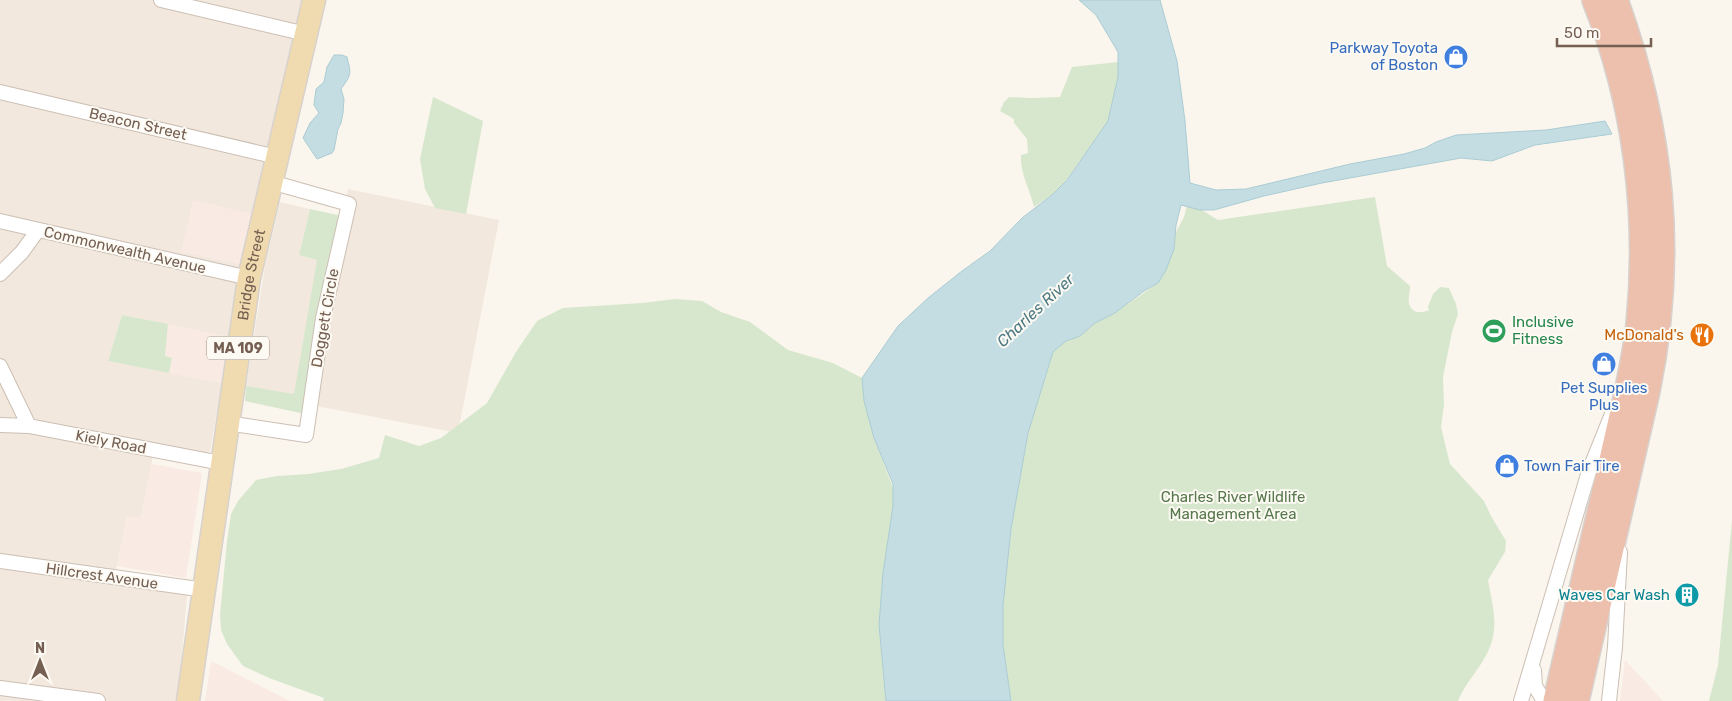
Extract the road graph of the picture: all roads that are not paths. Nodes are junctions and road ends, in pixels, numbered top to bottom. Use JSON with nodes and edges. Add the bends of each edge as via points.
{"nodes":[{"id":1,"x":161,"y":0,"type":"edge"},
{"id":2,"x":314,"y":0,"type":"edge"},
{"id":3,"x":1595,"y":0,"type":"edge"},
{"id":4,"x":1615,"y":0,"type":"edge"},
{"id":5,"x":306,"y":34,"type":"junction"},
{"id":6,"x":0,"y":92,"type":"edge"},
{"id":7,"x":277,"y":157,"type":"junction"},
{"id":8,"x":271,"y":182,"type":"junction"},
{"id":9,"x":0,"y":221,"type":"edge"},
{"id":10,"x":38,"y":230,"type":"junction"},
{"id":11,"x":0,"y":274,"type":"edge"},
{"id":12,"x":249,"y":278,"type":"junction"},
{"id":13,"x":0,"y":366,"type":"edge"},
{"id":14,"x":1632,"y":369,"type":"junction"},
{"id":15,"x":227,"y":423,"type":"junction"},
{"id":16,"x":0,"y":426,"type":"edge"},
{"id":17,"x":29,"y":426,"type":"junction"},
{"id":18,"x":221,"y":463,"type":"junction"},
{"id":19,"x":1622,"y":501,"type":"junction"},
{"id":20,"x":0,"y":561,"type":"edge"},
{"id":21,"x":205,"y":590,"type":"junction"},
{"id":22,"x":1535,"y":654,"type":"junction"},
{"id":23,"x":1612,"y":673,"type":"junction"},
{"id":24,"x":0,"y":688,"type":"edge"},
{"id":25,"x":98,"y":701,"type":"edge"},
{"id":26,"x":188,"y":701,"type":"edge"},
{"id":27,"x":1521,"y":701,"type":"edge"},
{"id":28,"x":1544,"y":701,"type":"edge"},
{"id":29,"x":1556,"y":701,"type":"edge"},
{"id":30,"x":1576,"y":701,"type":"edge"},
{"id":31,"x":1602,"y":701,"type":"edge"},
{"id":32,"x":1609,"y":701,"type":"edge"}],
"edges":[{"from":1,"to":5,"type":"street"},
{"from":2,"to":5,"type":"main road","name":"Bridge Street","number":"MA 109"},
{"from":3,"to":14,"type":"highway","via":[[1624,92],[1640,188],[1642,279]]},
{"from":4,"to":19,"type":"highway","via":[[1647,107],[1659,190],[1662,247],[1653,360]]},
{"from":5,"to":7,"type":"main road","name":"Bridge Street","number":"MA 109"},
{"from":6,"to":7,"type":"street","name":"Beacon Street"},
{"from":7,"to":8,"type":"main road","name":"Bridge Street","number":"MA 109"},
{"from":8,"to":12,"type":"main road","name":"Bridge Street","number":"MA 109"},
{"from":8,"to":15,"type":"street","name":"Doggett Circle","via":[[349,204],[323,318],[306,435]]},
{"from":9,"to":10,"type":"street","name":"Commonwealth Avenue"},
{"from":10,"to":11,"type":"street"},
{"from":10,"to":12,"type":"street","name":"Commonwealth Avenue"},
{"from":12,"to":15,"type":"main road","name":"Bridge Street","number":"MA 109"},
{"from":13,"to":17,"type":"street"},
{"from":14,"to":22,"type":"street","via":[[1589,471]]},
{"from":14,"to":29,"type":"highway"},
{"from":15,"to":18,"type":"main road","name":"Bridge Street","number":"MA 109"},
{"from":16,"to":17,"type":"street","name":"Kiely Road"},
{"from":17,"to":18,"type":"street","name":"Kiely Road"},
{"from":18,"to":21,"type":"main road","name":"Bridge Street","number":"MA 109"},
{"from":19,"to":23,"type":"street"},
{"from":19,"to":30,"type":"highway"},
{"from":20,"to":21,"type":"street","name":"Hillcrest Avenue"},
{"from":21,"to":26,"type":"main road","name":"Bridge Street","number":"MA 109"},
{"from":22,"to":27,"type":"street"},
{"from":22,"to":28,"type":"street","via":[[1535,686]]},
{"from":23,"to":31,"type":"street"},
{"from":23,"to":32,"type":"street"},
{"from":24,"to":25,"type":"street"}]}
